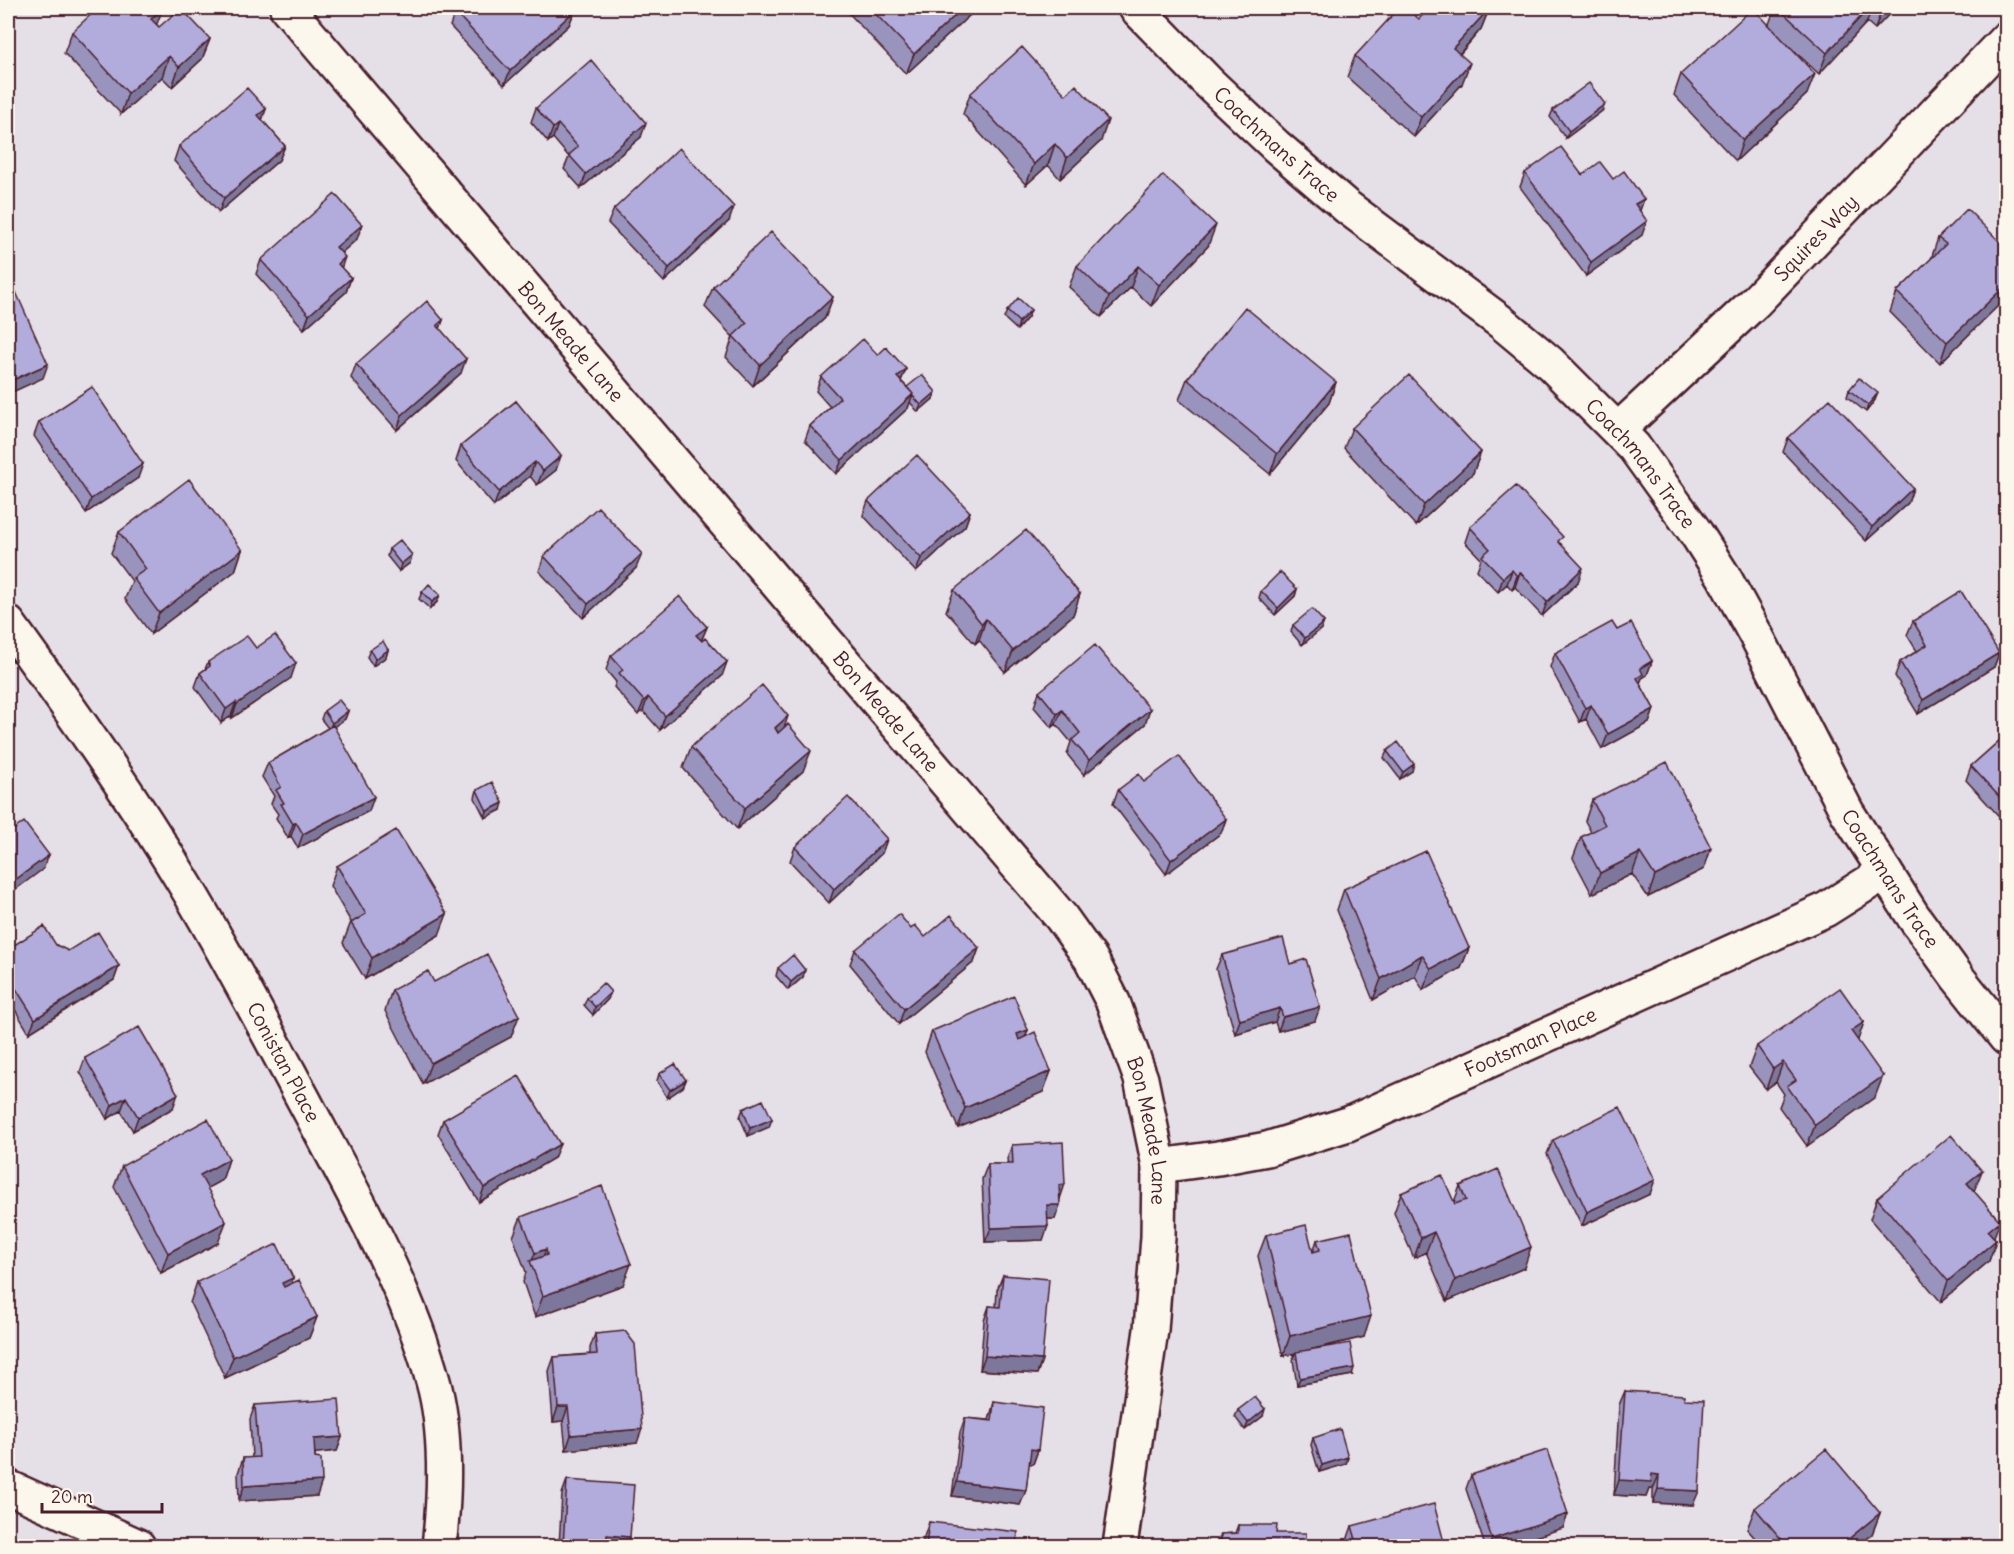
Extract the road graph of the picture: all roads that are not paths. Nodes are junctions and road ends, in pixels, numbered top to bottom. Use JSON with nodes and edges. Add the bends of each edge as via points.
{"nodes":[{"id":1,"x":288,"y":8,"type":"edge"},
{"id":2,"x":1136,"y":8,"type":"edge"},
{"id":3,"x":2007,"y":39,"type":"edge"},
{"id":4,"x":1618,"y":430,"type":"junction"},
{"id":5,"x":8,"y":623,"type":"edge"},
{"id":6,"x":1885,"y":873,"type":"junction"},
{"id":7,"x":2007,"y":1038,"type":"edge"},
{"id":8,"x":1159,"y":1166,"type":"junction"},
{"id":9,"x":8,"y":1487,"type":"edge"},
{"id":10,"x":138,"y":1546,"type":"edge"},
{"id":11,"x":439,"y":1546,"type":"edge"},
{"id":12,"x":1120,"y":1546,"type":"edge"}],
"edges":[{"from":1,"to":8,"type":"street","name":"Bon Meade Lane","via":[[1061,917],[1091,959],[1113,1002],[1141,1079]]},
{"from":2,"to":4,"type":"street","name":"Coachmans Trace","via":[[1276,146],[1347,207],[1501,322]]},
{"from":3,"to":4,"type":"street","name":"Squires Way","via":[[1754,303]]},
{"from":4,"to":6,"type":"street","name":"Coachmans Trace","via":[[1634,447],[1724,577],[1847,812]]},
{"from":5,"to":11,"type":"street","name":"Conistan Place","via":[[74,714],[180,876],[389,1264],[412,1315],[434,1383],[444,1449]]},
{"from":6,"to":7,"type":"street","name":"Coachmans Trace","via":[[1958,978]]},
{"from":6,"to":8,"type":"street","name":"Footsman Place","via":[[1825,910],[1348,1124],[1267,1149]]},
{"from":8,"to":12,"type":"street","name":"Bon Meade Lane","via":[[1151,1330]]},
{"from":9,"to":10,"type":"street"}]}
